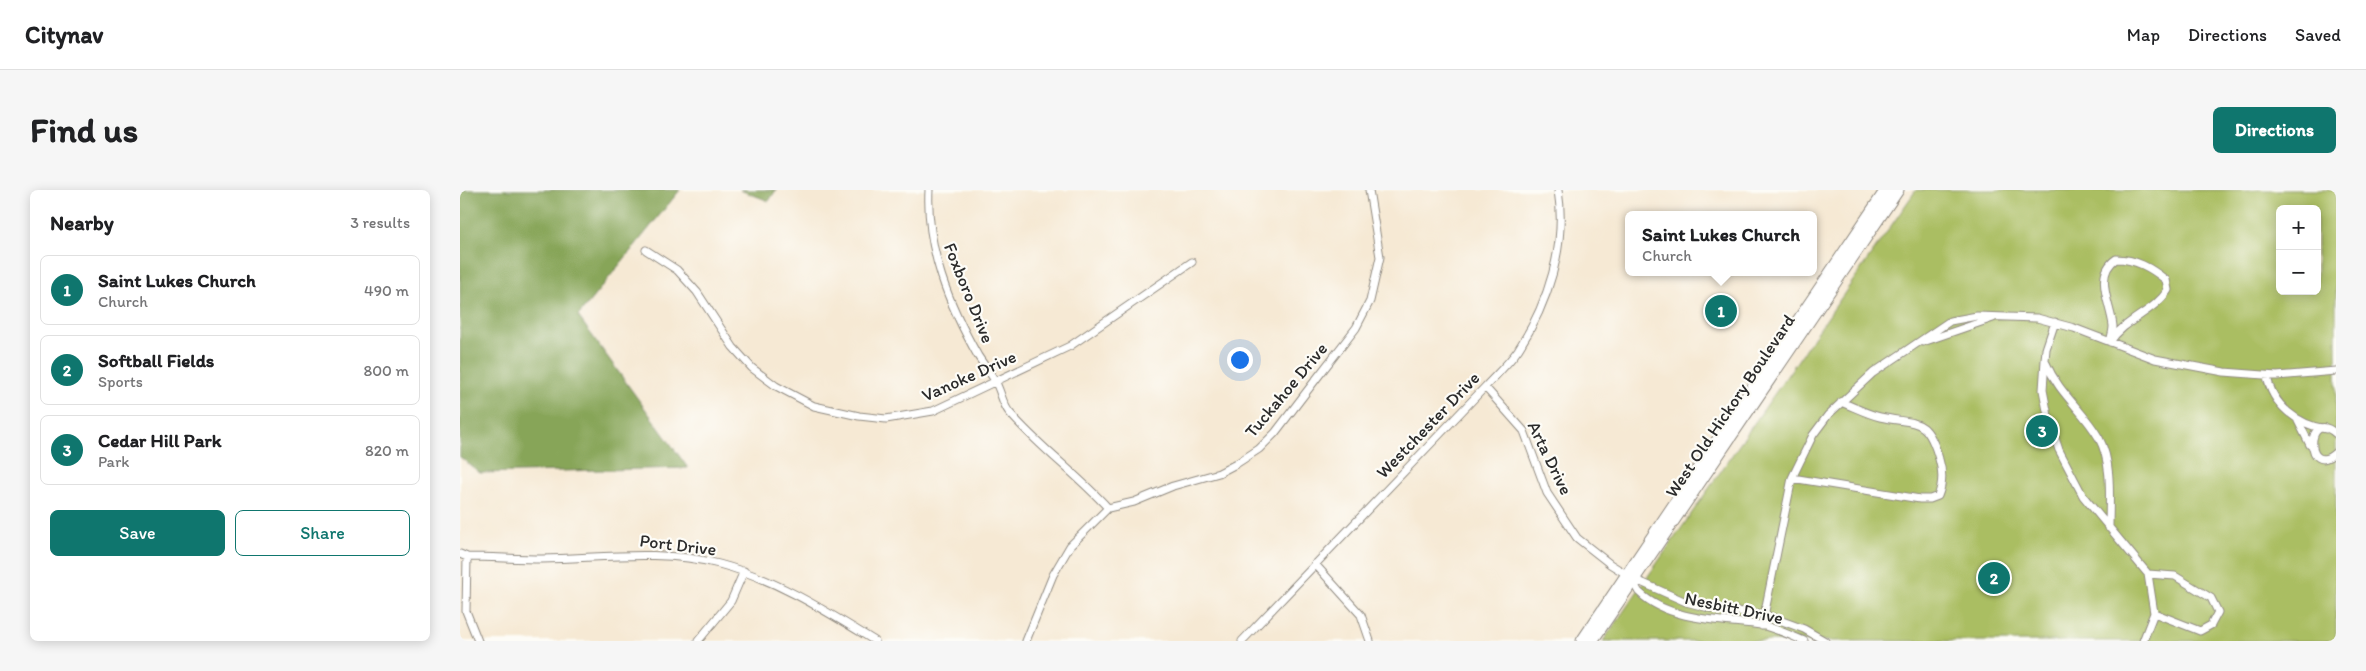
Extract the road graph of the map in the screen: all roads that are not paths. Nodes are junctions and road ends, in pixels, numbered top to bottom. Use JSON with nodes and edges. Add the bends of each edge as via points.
{"nodes":[{"id":1,"x":929,"y":190,"type":"edge"},
{"id":2,"x":1369,"y":190,"type":"edge"},
{"id":3,"x":1558,"y":190,"type":"edge"},
{"id":4,"x":1886,"y":190,"type":"edge"},
{"id":5,"x":1898,"y":190,"type":"edge"},
{"id":6,"x":646,"y":250,"type":"dead end"},
{"id":7,"x":1192,"y":262,"type":"dead end"},
{"id":8,"x":1998,"y":316,"type":"junction"},
{"id":9,"x":2054,"y":322,"type":"junction"},
{"id":10,"x":2110,"y":342,"type":"junction"},
{"id":11,"x":1908,"y":348,"type":"junction"},
{"id":12,"x":2045,"y":360,"type":"junction"},
{"id":13,"x":2336,"y":371,"type":"edge"},
{"id":14,"x":2267,"y":376,"type":"junction"},
{"id":15,"x":996,"y":382,"type":"junction"},
{"id":16,"x":1485,"y":387,"type":"junction"},
{"id":17,"x":1841,"y":402,"type":"junction"},
{"id":18,"x":2296,"y":418,"type":"junction"},
{"id":19,"x":2326,"y":429,"type":"junction"},
{"id":20,"x":2336,"y":434,"type":"edge"},
{"id":21,"x":2312,"y":448,"type":"junction"},
{"id":22,"x":2336,"y":452,"type":"edge"},
{"id":23,"x":1792,"y":478,"type":"junction"},
{"id":24,"x":1108,"y":508,"type":"junction"},
{"id":25,"x":2109,"y":528,"type":"junction"},
{"id":26,"x":463,"y":556,"type":"edge"},
{"id":27,"x":1315,"y":564,"type":"junction"},
{"id":28,"x":744,"y":572,"type":"junction"},
{"id":29,"x":2148,"y":574,"type":"junction"},
{"id":30,"x":1630,"y":577,"type":"junction"},
{"id":31,"x":2154,"y":613,"type":"junction"},
{"id":32,"x":1764,"y":614,"type":"junction"},
{"id":33,"x":1762,"y":626,"type":"junction"},
{"id":34,"x":478,"y":641,"type":"edge"},
{"id":35,"x":698,"y":641,"type":"edge"},
{"id":36,"x":875,"y":641,"type":"edge"},
{"id":37,"x":1026,"y":641,"type":"edge"},
{"id":38,"x":1242,"y":641,"type":"edge"},
{"id":39,"x":1370,"y":641,"type":"edge"},
{"id":40,"x":1582,"y":641,"type":"edge"},
{"id":41,"x":1592,"y":641,"type":"edge"},
{"id":42,"x":1804,"y":641,"type":"edge"},
{"id":43,"x":1825,"y":641,"type":"edge"},
{"id":44,"x":2142,"y":641,"type":"edge"}],
"edges":[{"from":1,"to":15,"type":"street","name":"Foxboro Drive","via":[[928,216],[937,263],[963,327],[978,357]]},
{"from":2,"to":24,"type":"street","name":"Tuckahoe Drive","via":[[1380,257],[1370,301],[1356,328],[1275,432],[1259,448],[1219,473]]},
{"from":3,"to":16,"type":"street","name":"Westchester Drive","via":[[1558,244],[1550,284],[1517,351]]},
{"from":4,"to":30,"type":"main road","name":"West Old Hickory Boulevard"},
{"from":5,"to":30,"type":"main road","name":"West Old Hickory Boulevard"},
{"from":6,"to":15,"type":"street","name":"Vanoke Drive","via":[[677,270],[697,291],[733,347],[752,368],[776,386],[814,406],[886,419],[933,411]]},
{"from":7,"to":15,"type":"street","name":"Vanoke Drive","via":[[1070,346]]},
{"from":8,"to":9,"type":"street"},
{"from":8,"to":11,"type":"street"},
{"from":8,"to":11,"type":"street","via":[[1957,318]]},
{"from":9,"to":10,"type":"street"},
{"from":9,"to":12,"type":"street"},
{"from":10,"to":10,"type":"street","via":[[2121,327],[2162,298],[2168,290],[2166,280],[2154,270],[2128,259],[2111,262],[2105,277],[2113,326]]},
{"from":10,"to":14,"type":"street","via":[[2175,364]]},
{"from":11,"to":17,"type":"street"},
{"from":12,"to":25,"type":"street","via":[[2045,407],[2059,450],[2083,496]]},
{"from":12,"to":25,"type":"street","via":[[2058,387],[2099,438],[2109,489]]},
{"from":13,"to":14,"type":"street"},
{"from":14,"to":18,"type":"street","via":[[2273,396]]},
{"from":15,"to":24,"type":"street","name":"Foxboro Drive","via":[[1008,410]]},
{"from":16,"to":27,"type":"street","name":"Westchester Drive"},
{"from":16,"to":30,"type":"street","name":"Arta Drive","via":[[1524,431],[1547,493],[1578,538]]},
{"from":17,"to":23,"type":"street","via":[[1813,435]]},
{"from":17,"to":23,"type":"street","via":[[1877,416],[1910,421],[1933,437],[1942,479],[1938,496],[1920,498]]},
{"from":18,"to":19,"type":"street","via":[[2308,426]]},
{"from":18,"to":21,"type":"street"},
{"from":19,"to":20,"type":"street"},
{"from":19,"to":21,"type":"street","via":[[2314,435]]},
{"from":21,"to":22,"type":"street","via":[[2321,457],[2330,457]]},
{"from":23,"to":32,"type":"street"},
{"from":24,"to":37,"type":"street","via":[[1070,546],[1053,575]]},
{"from":25,"to":29,"type":"street"},
{"from":26,"to":28,"type":"street","name":"Port Drive","via":[[542,559],[631,554],[682,557]]},
{"from":26,"to":34,"type":"street","via":[[466,611]]},
{"from":27,"to":38,"type":"street","name":"Westchester Drive"},
{"from":27,"to":39,"type":"street","via":[[1361,615]]},
{"from":28,"to":35,"type":"street","via":[[731,601]]},
{"from":28,"to":36,"type":"street","name":"Port Drive","via":[[830,613]]},
{"from":29,"to":31,"type":"street"},
{"from":29,"to":31,"type":"street","via":[[2175,576],[2211,598],[2218,612],[2212,625],[2200,631]]},
{"from":30,"to":32,"type":"street","name":"Nesbitt Drive","via":[[1697,605]]},
{"from":30,"to":33,"type":"street","name":"Nesbitt Drive","via":[[1638,592],[1677,612],[1705,620]]},
{"from":30,"to":40,"type":"main road","name":"West Old Hickory Boulevard"},
{"from":30,"to":41,"type":"main road","name":"West Old Hickory Boulevard"},
{"from":31,"to":44,"type":"street"},
{"from":32,"to":33,"type":"street"},
{"from":32,"to":43,"type":"street","name":"Nesbitt Drive"},
{"from":33,"to":42,"type":"street","name":"Nesbitt Drive"}]}
